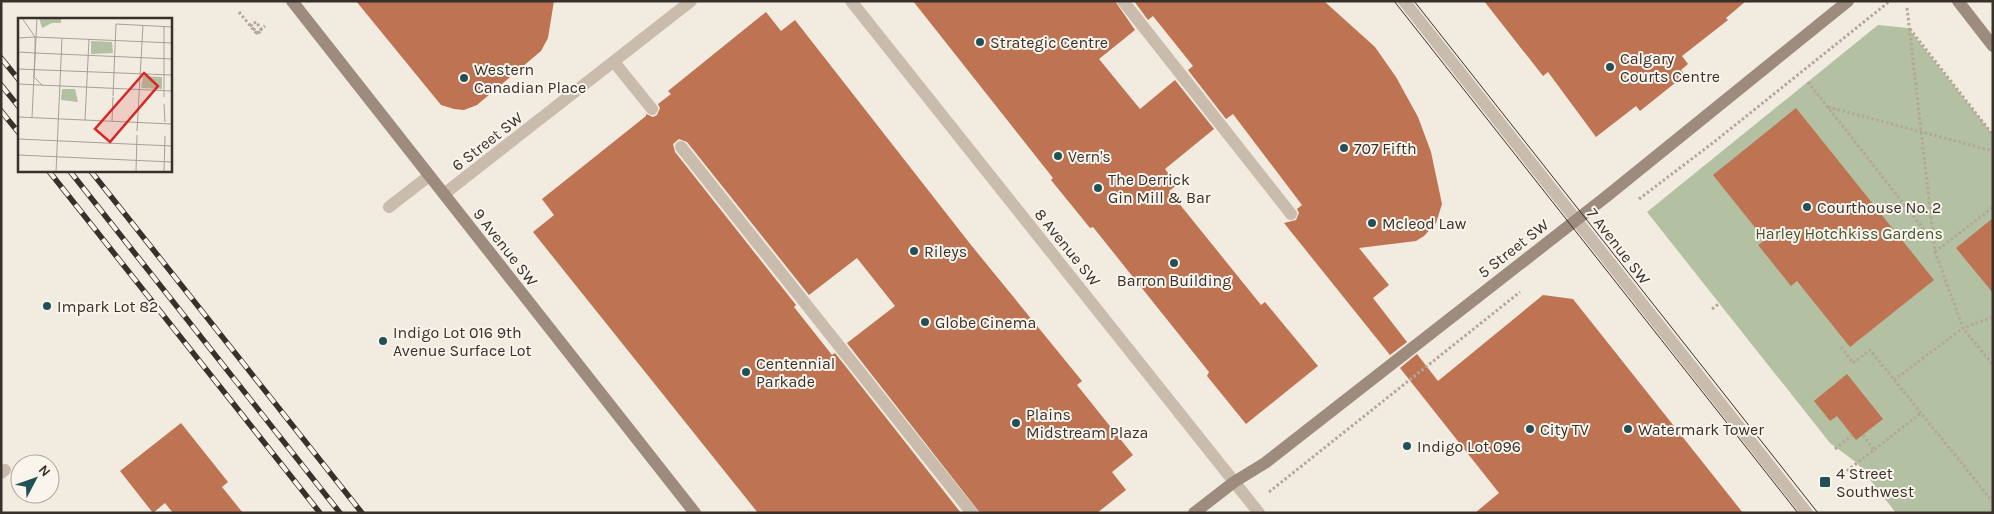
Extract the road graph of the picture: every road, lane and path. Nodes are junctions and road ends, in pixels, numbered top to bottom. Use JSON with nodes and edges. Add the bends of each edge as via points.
{"nodes":[{"id":1,"x":292,"y":1,"type":"edge"},
{"id":2,"x":691,"y":1,"type":"edge"},
{"id":3,"x":851,"y":1,"type":"edge"},
{"id":4,"x":1404,"y":1,"type":"edge"},
{"id":5,"x":1848,"y":1,"type":"edge"},
{"id":6,"x":1890,"y":1,"type":"edge"},
{"id":7,"x":1958,"y":1,"type":"edge"},
{"id":8,"x":1129,"y":3,"type":"edge"},
{"id":9,"x":1907,"y":8,"type":"dead end"},
{"id":10,"x":240,"y":12,"type":"dead end"},
{"id":11,"x":265,"y":26,"type":"dead end"},
{"id":12,"x":1908,"y":28,"type":"junction"},
{"id":13,"x":1993,"y":46,"type":"edge"},
{"id":14,"x":614,"y":62,"type":"junction"},
{"id":15,"x":1808,"y":82,"type":"dead end"},
{"id":16,"x":1828,"y":107,"type":"junction"},
{"id":17,"x":652,"y":109,"type":"dead end"},
{"id":18,"x":1920,"y":132,"type":"junction"},
{"id":19,"x":1993,"y":135,"type":"edge"},
{"id":20,"x":681,"y":147,"type":"dead end"},
{"id":21,"x":1993,"y":151,"type":"edge"},
{"id":22,"x":430,"y":176,"type":"junction"},
{"id":23,"x":444,"y":194,"type":"junction"},
{"id":24,"x":1632,"y":204,"type":"dead end"},
{"id":25,"x":389,"y":206,"type":"dead end"},
{"id":26,"x":1993,"y":207,"type":"edge"},
{"id":27,"x":1292,"y":214,"type":"dead end"},
{"id":28,"x":1577,"y":219,"type":"junction"},
{"id":29,"x":1933,"y":242,"type":"junction"},
{"id":30,"x":1935,"y":252,"type":"junction"},
{"id":31,"x":1523,"y":290,"type":"dead end"},
{"id":32,"x":1720,"y":303,"type":"dead end"},
{"id":33,"x":1712,"y":309,"type":"dead end"},
{"id":34,"x":1993,"y":316,"type":"edge"},
{"id":35,"x":1964,"y":328,"type":"junction"},
{"id":36,"x":1841,"y":347,"type":"dead end"},
{"id":37,"x":1993,"y":365,"type":"edge"},
{"id":38,"x":1894,"y":380,"type":"junction"},
{"id":39,"x":1921,"y":413,"type":"junction"},
{"id":40,"x":1852,"y":435,"type":"dead end"},
{"id":41,"x":1862,"y":435,"type":"dead end"},
{"id":42,"x":1835,"y":449,"type":"dead end"},
{"id":43,"x":1874,"y":450,"type":"junction"},
{"id":44,"x":1843,"y":474,"type":"dead end"},
{"id":45,"x":1234,"y":482,"type":"junction"},
{"id":46,"x":1993,"y":502,"type":"edge"},
{"id":47,"x":1256,"y":509,"type":"edge"},
{"id":48,"x":695,"y":513,"type":"edge"},
{"id":49,"x":972,"y":513,"type":"edge"},
{"id":50,"x":1194,"y":513,"type":"edge"},
{"id":51,"x":1807,"y":513,"type":"edge"}],
"edges":[{"from":1,"to":22,"type":"main road","name":"9 Avenue SW"},
{"from":2,"to":14,"type":"street","name":"6 Street SW"},
{"from":3,"to":45,"type":"street","name":"8 Avenue SW"},
{"from":4,"to":28,"type":"street","name":"7 Avenue SW"},
{"from":5,"to":28,"type":"main road","name":"5 Street SW"},
{"from":6,"to":24,"type":"path"},
{"from":7,"to":13,"type":"main road"},
{"from":8,"to":27,"type":"street"},
{"from":9,"to":12,"type":"path"},
{"from":10,"to":11,"type":"path","bridge":true,"via":[[257,34],[262,30],[256,22],[251,26],[257,33]]},
{"from":12,"to":18,"type":"path"},
{"from":12,"to":19,"type":"path"},
{"from":14,"to":17,"type":"street"},
{"from":14,"to":23,"type":"street","name":"6 Street SW"},
{"from":15,"to":16,"type":"path"},
{"from":16,"to":18,"type":"path"},
{"from":16,"to":29,"type":"path"},
{"from":18,"to":21,"type":"path"},
{"from":18,"to":29,"type":"path"},
{"from":20,"to":49,"type":"street"},
{"from":22,"to":23,"type":"main road","name":"9 Avenue SW"},
{"from":22,"to":25,"type":"street"},
{"from":23,"to":48,"type":"main road","name":"9 Avenue SW"},
{"from":26,"to":30,"type":"path"},
{"from":28,"to":45,"type":"main road","name":"5 Street SW","via":[[1265,463]]},
{"from":28,"to":51,"type":"street","name":"7 Avenue SW"},
{"from":29,"to":30,"type":"path"},
{"from":30,"to":35,"type":"path"},
{"from":31,"to":47,"type":"path"},
{"from":32,"to":33,"type":"path"},
{"from":34,"to":35,"type":"path"},
{"from":35,"to":37,"type":"path"},
{"from":35,"to":38,"type":"path"},
{"from":36,"to":38,"type":"path","via":[[1854,363],[1870,350]]},
{"from":38,"to":39,"type":"path"},
{"from":39,"to":43,"type":"path"},
{"from":39,"to":46,"type":"path"},
{"from":40,"to":42,"type":"path"},
{"from":41,"to":43,"type":"path"},
{"from":43,"to":44,"type":"path"},
{"from":45,"to":47,"type":"street","name":"8 Avenue SW"},
{"from":45,"to":50,"type":"main road","name":"5 Street SW"}]}
